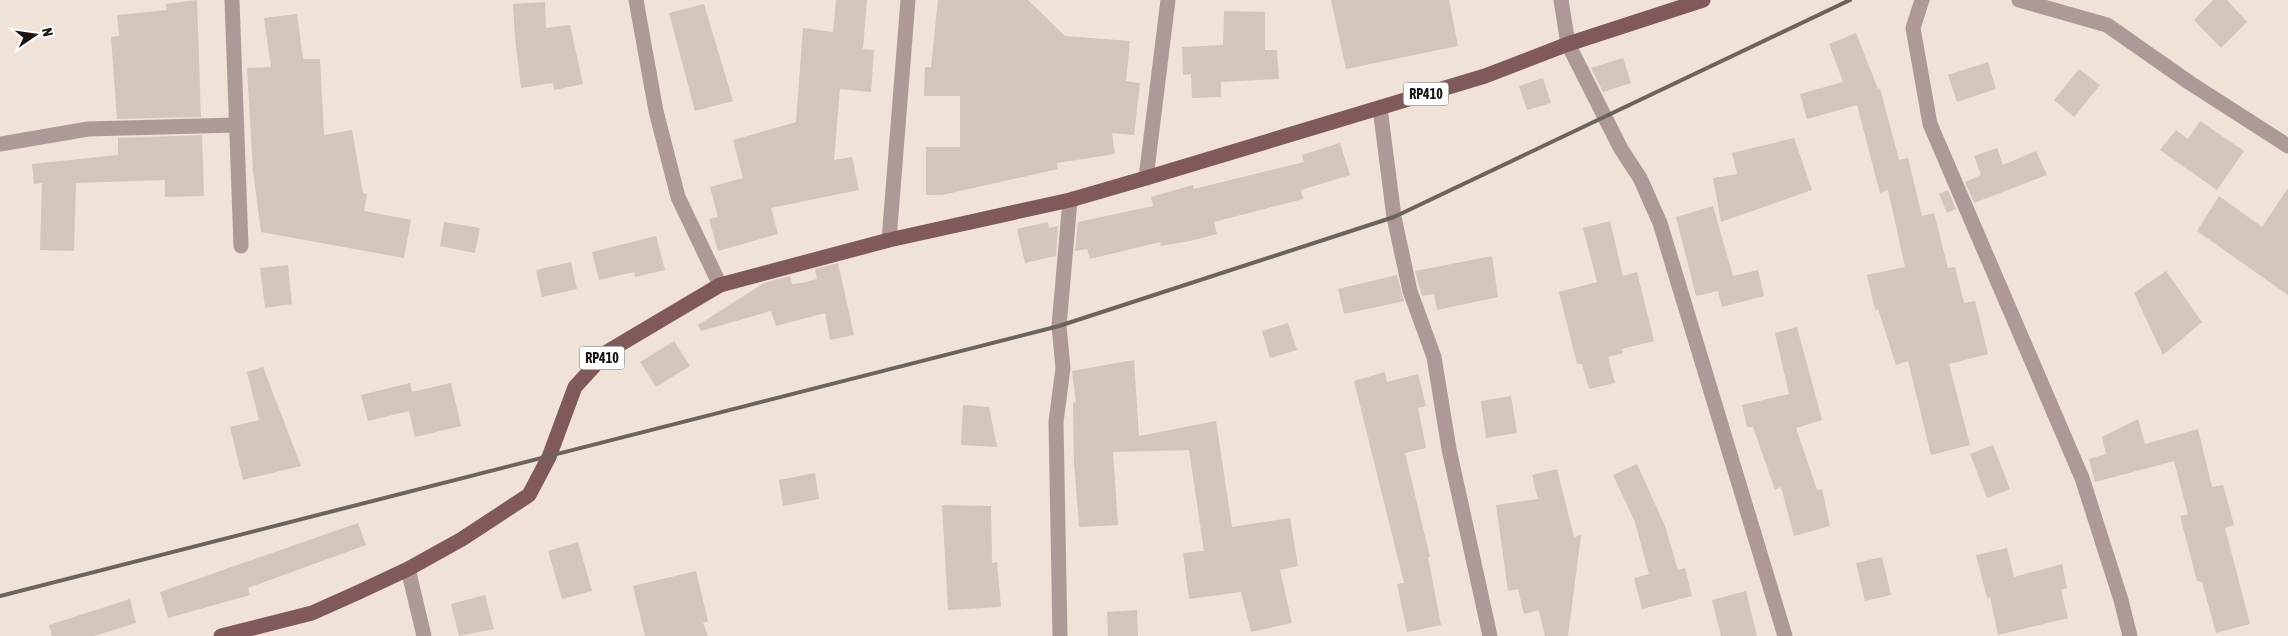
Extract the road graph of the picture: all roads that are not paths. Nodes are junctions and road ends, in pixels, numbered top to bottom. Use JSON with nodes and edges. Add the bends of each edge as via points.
{"nodes":[{"id":1,"x":232,"y":0,"type":"edge"},
{"id":2,"x":636,"y":0,"type":"edge"},
{"id":3,"x":908,"y":0,"type":"edge"},
{"id":4,"x":1168,"y":0,"type":"edge"},
{"id":5,"x":1562,"y":0,"type":"edge"},
{"id":6,"x":1703,"y":0,"type":"edge"},
{"id":7,"x":1922,"y":0,"type":"edge"},
{"id":8,"x":2019,"y":0,"type":"edge"},
{"id":9,"x":1568,"y":44,"type":"junction"},
{"id":10,"x":1380,"y":108,"type":"junction"},
{"id":11,"x":236,"y":125,"type":"junction"},
{"id":12,"x":0,"y":144,"type":"edge"},
{"id":13,"x":2288,"y":146,"type":"edge"},
{"id":14,"x":1146,"y":178,"type":"junction"},
{"id":15,"x":1070,"y":200,"type":"junction"},
{"id":16,"x":889,"y":240,"type":"junction"},
{"id":17,"x":241,"y":246,"type":"dead end"},
{"id":18,"x":720,"y":285,"type":"junction"},
{"id":19,"x":408,"y":569,"type":"junction"},
{"id":20,"x":239,"y":633,"type":"edge"},
{"id":21,"x":221,"y":636,"type":"edge"},
{"id":22,"x":424,"y":636,"type":"edge"},
{"id":23,"x":1060,"y":636,"type":"edge"},
{"id":24,"x":1490,"y":636,"type":"edge"},
{"id":25,"x":1785,"y":636,"type":"edge"},
{"id":26,"x":2130,"y":636,"type":"edge"}],
"edges":[{"from":1,"to":11,"type":"street"},
{"from":2,"to":18,"type":"street","via":[[656,111],[678,197]]},
{"from":3,"to":16,"type":"street"},
{"from":4,"to":14,"type":"street"},
{"from":5,"to":9,"type":"street"},
{"from":6,"to":9,"type":"main road","number":"RP410"},
{"from":7,"to":26,"type":"street","via":[[1913,28],[1930,124],[2082,478]]},
{"from":8,"to":13,"type":"street","via":[[2107,26]]},
{"from":9,"to":10,"type":"main road","number":"RP410","via":[[1485,76]]},
{"from":9,"to":25,"type":"street","via":[[1660,222]]},
{"from":10,"to":14,"type":"main road","number":"RP410"},
{"from":10,"to":24,"type":"street","via":[[1394,217],[1410,291],[1434,357],[1449,449]]},
{"from":11,"to":12,"type":"street","via":[[88,129]]},
{"from":11,"to":17,"type":"street"},
{"from":14,"to":15,"type":"main road","number":"RP410"},
{"from":15,"to":16,"type":"main road","number":"RP410"},
{"from":15,"to":23,"type":"street","via":[[1059,326],[1062,368],[1056,422]]},
{"from":16,"to":18,"type":"main road","number":"RP410"},
{"from":18,"to":19,"type":"main road","number":"RP410","via":[[607,352],[575,387],[549,457],[529,496]]},
{"from":19,"to":20,"type":"main road","number":"RP410","via":[[312,613]]},
{"from":19,"to":22,"type":"street"},
{"from":20,"to":21,"type":"main road","number":"RP410"}]}
